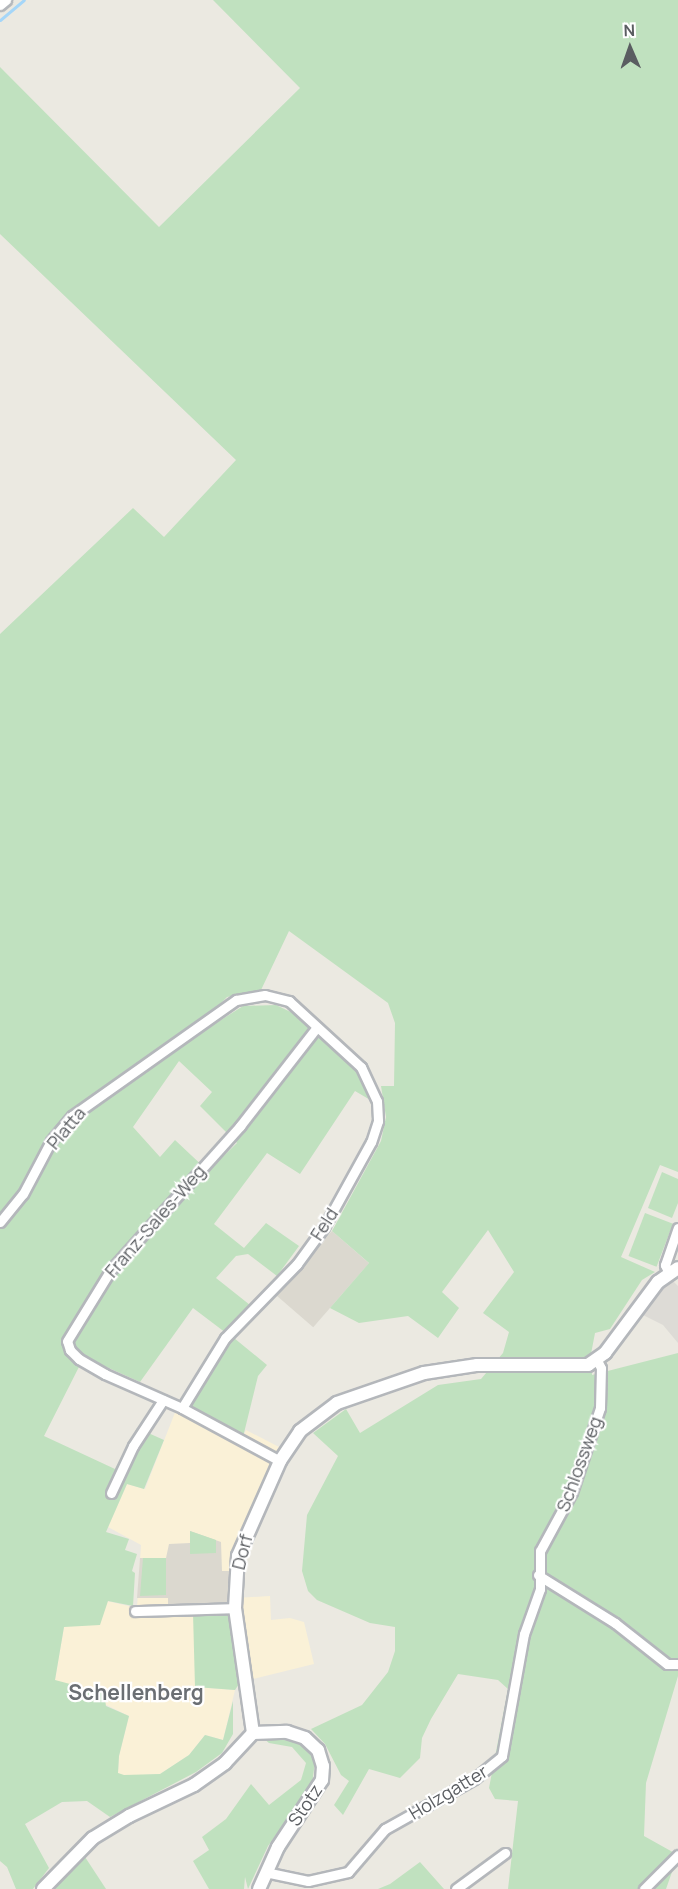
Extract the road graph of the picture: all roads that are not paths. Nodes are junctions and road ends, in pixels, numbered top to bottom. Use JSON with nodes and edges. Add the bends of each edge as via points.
{"nodes":[{"id":1,"x":6,"y":0,"type":"edge"},
{"id":2,"x":0,"y":5,"type":"edge"},
{"id":3,"x":317,"y":1027,"type":"junction"},
{"id":4,"x":155,"y":1055,"type":"joint"},
{"id":5,"x":0,"y":1222,"type":"edge"},
{"id":6,"x":678,"y":1228,"type":"edge"},
{"id":7,"x":674,"y":1271,"type":"edge"},
{"id":8,"x":597,"y":1360,"type":"junction"},
{"id":9,"x":163,"y":1400,"type":"junction"},
{"id":10,"x":182,"y":1408,"type":"junction"},
{"id":11,"x":279,"y":1461,"type":"junction"},
{"id":12,"x":111,"y":1493,"type":"dead end"},
{"id":13,"x":538,"y":1575,"type":"junction"},
{"id":14,"x":235,"y":1608,"type":"junction"},
{"id":15,"x":135,"y":1611,"type":"dead end"},
{"id":16,"x":678,"y":1664,"type":"edge"},
{"id":17,"x":253,"y":1733,"type":"junction"},
{"id":18,"x":505,"y":1852,"type":"dead end"},
{"id":19,"x":678,"y":1855,"type":"edge"},
{"id":20,"x":265,"y":1872,"type":"junction"},
{"id":21,"x":43,"y":1889,"type":"edge"},
{"id":22,"x":259,"y":1889,"type":"edge"},
{"id":23,"x":456,"y":1889,"type":"edge"},
{"id":24,"x":644,"y":1889,"type":"edge"}],
"edges":[{"from":1,"to":2,"type":"street"},
{"from":3,"to":4,"type":"street","name":"Feld","via":[[289,1001],[250,997],[220,1009]]},
{"from":3,"to":9,"type":"street","name":"Franz-Sales-Weg","via":[[240,1126],[110,1271],[69,1335],[70,1350],[80,1359]]},
{"from":3,"to":10,"type":"street","name":"Feld","via":[[361,1067],[372,1085],[378,1111],[375,1132],[324,1227],[297,1264],[225,1338]]},
{"from":4,"to":5,"type":"street","name":"Platta","via":[[72,1116]]},
{"from":6,"to":7,"type":"street","via":[[665,1265]]},
{"from":7,"to":8,"type":"street"},
{"from":8,"to":11,"type":"street","name":"Dorf","via":[[576,1367],[477,1365],[375,1387],[320,1413],[300,1431]]},
{"from":8,"to":13,"type":"street","name":"Schlossweg","via":[[601,1368],[600,1408],[572,1492],[540,1551]]},
{"from":9,"to":10,"type":"street","name":"Franz-Sales-Weg"},
{"from":9,"to":12,"type":"street"},
{"from":10,"to":11,"type":"street","name":"Franz-Sales-Weg"},
{"from":11,"to":14,"type":"street","name":"Dorf","via":[[242,1541]]},
{"from":13,"to":16,"type":"street","via":[[615,1623],[667,1664]]},
{"from":13,"to":20,"type":"street","name":"Holzgatter","via":[[540,1589],[524,1634],[508,1739],[496,1763],[386,1829],[348,1872],[308,1881]]},
{"from":14,"to":15,"type":"street"},
{"from":14,"to":17,"type":"street","name":"Dorf"},
{"from":17,"to":20,"type":"street","name":"Stotz","via":[[287,1732],[305,1738],[318,1750],[323,1766],[319,1789],[285,1834]]},
{"from":17,"to":21,"type":"street","via":[[225,1762],[194,1785],[129,1815],[93,1838]]},
{"from":18,"to":23,"type":"street"},
{"from":19,"to":24,"type":"street"},
{"from":20,"to":22,"type":"street","name":"Stotz"}]}
